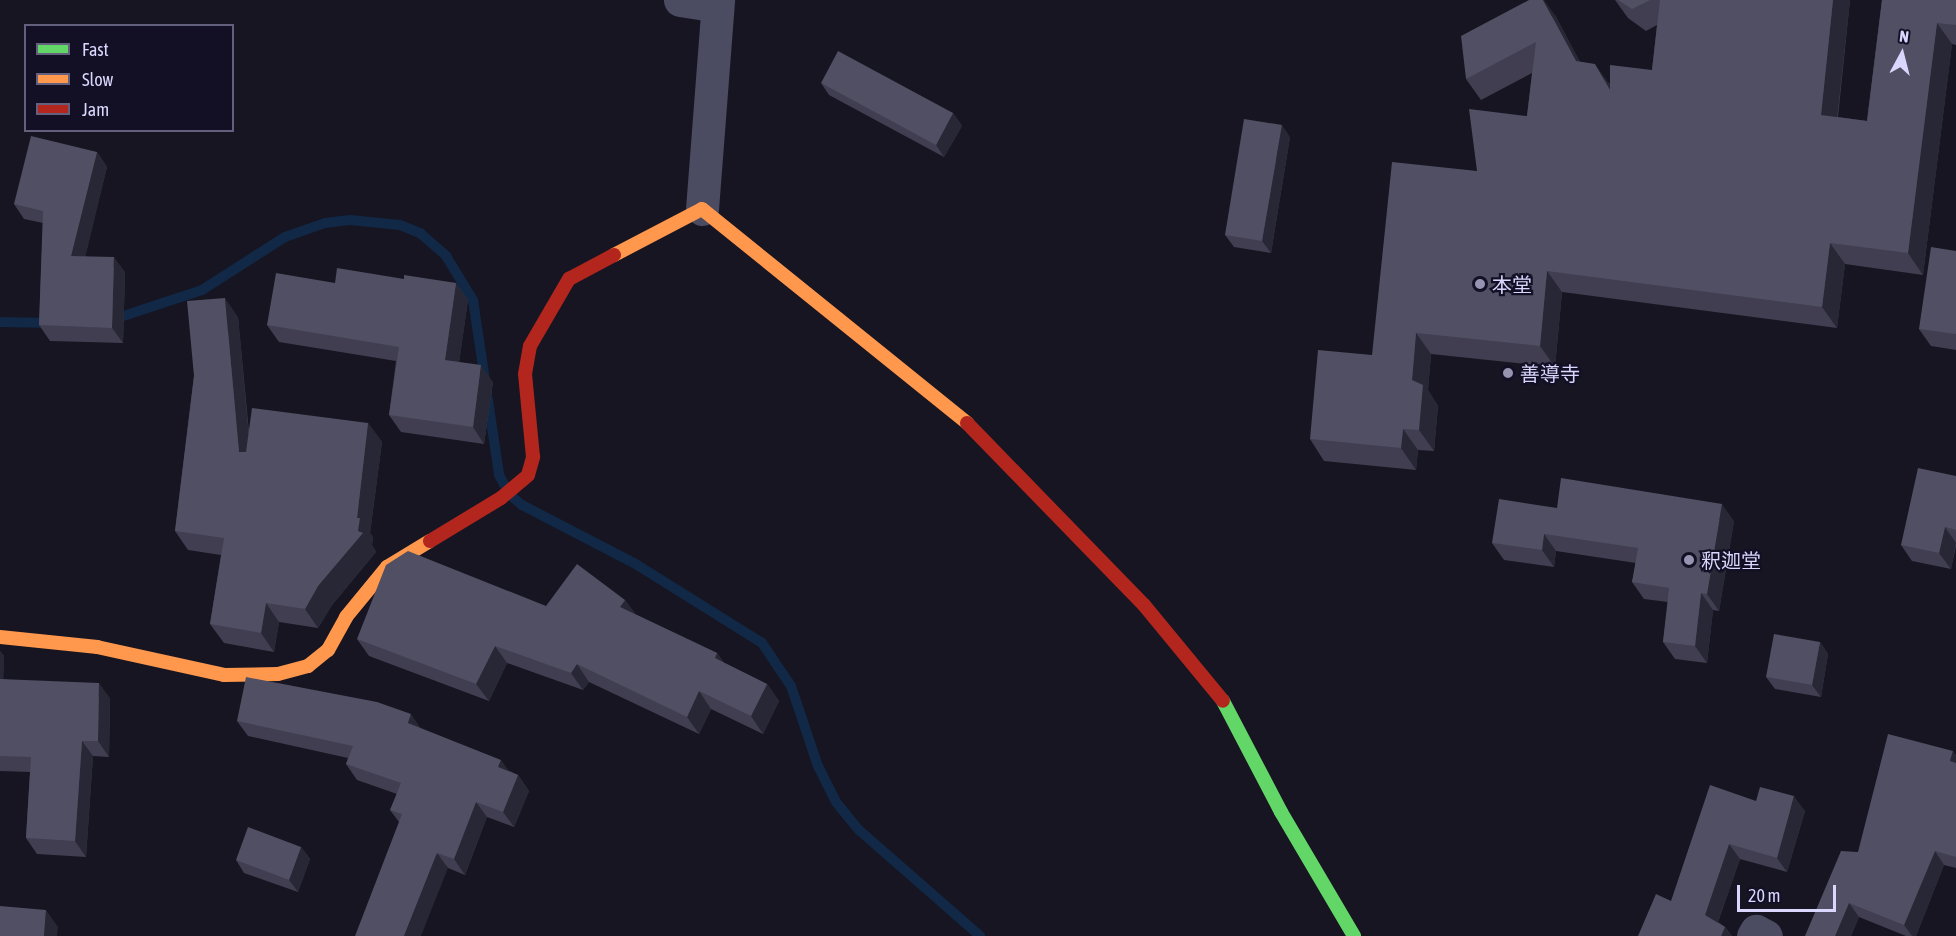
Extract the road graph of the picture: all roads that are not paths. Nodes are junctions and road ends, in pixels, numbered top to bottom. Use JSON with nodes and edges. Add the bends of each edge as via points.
{"nodes":[{"id":1,"x":681,"y":0,"type":"edge"},
{"id":2,"x":718,"y":3,"type":"edge"},
{"id":3,"x":702,"y":209,"type":"junction"},
{"id":4,"x":0,"y":637,"type":"edge"},
{"id":5,"x":1354,"y":936,"type":"edge"},
{"id":6,"x":1753,"y":936,"type":"edge"},
{"id":7,"x":1766,"y":936,"type":"edge"}],
"edges":[{"from":1,"to":2,"type":"street"},
{"from":2,"to":3,"type":"street"},
{"from":3,"to":4,"type":"street","via":[[569,279],[530,346],[525,374],[533,457],[528,475],[501,498],[387,567],[346,617],[328,650],[308,666],[278,674],[224,675],[97,646]]},
{"from":3,"to":5,"type":"street","via":[[955,412],[1033,487],[1094,557],[1144,605],[1222,699],[1281,812]]},
{"from":6,"to":7,"type":"street","via":[[1756,931]]}]}
